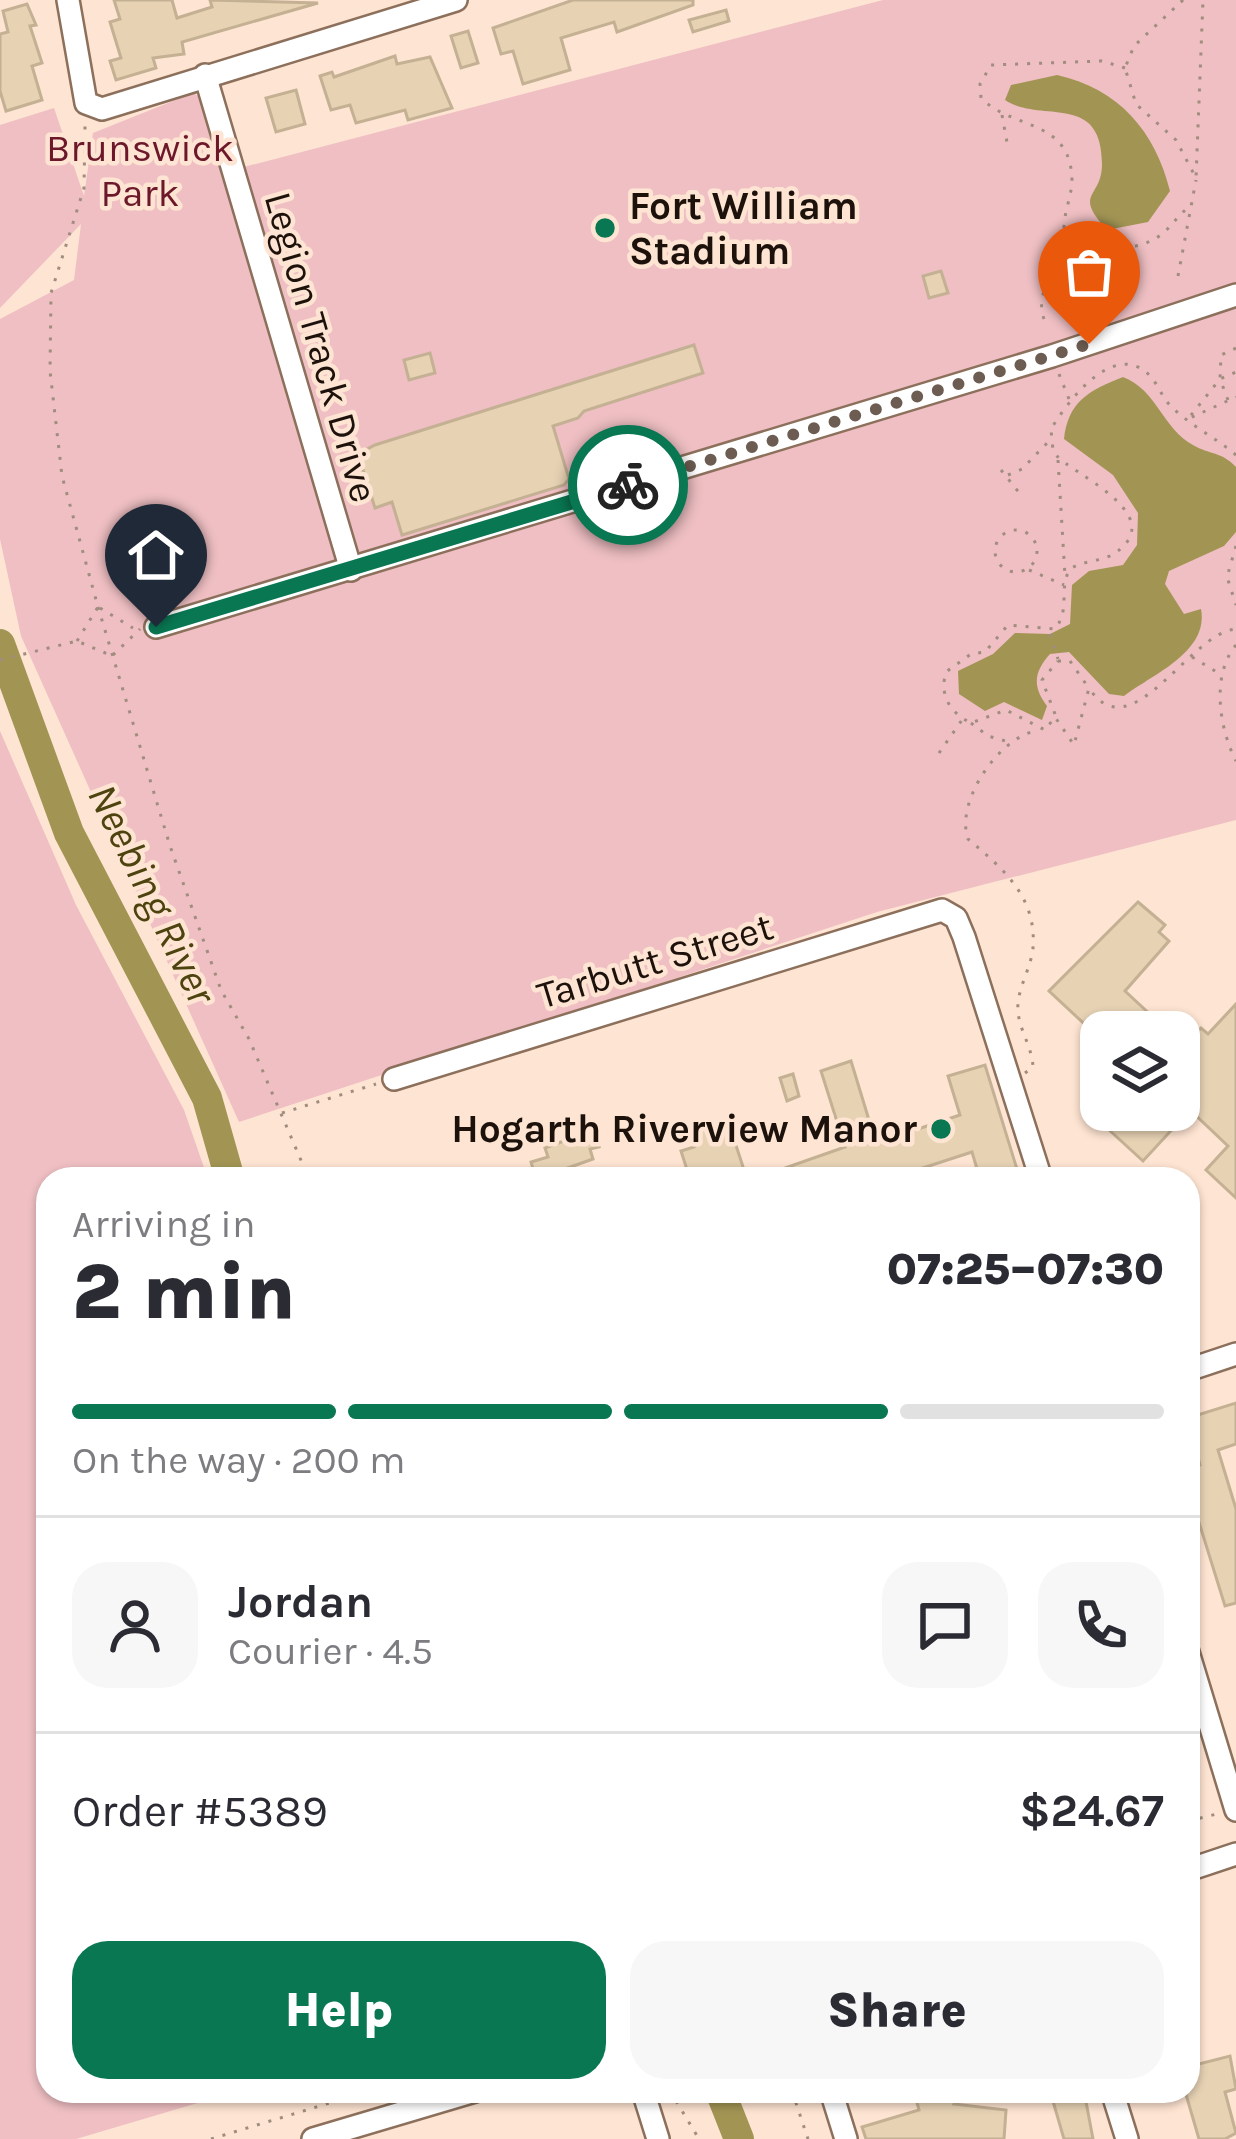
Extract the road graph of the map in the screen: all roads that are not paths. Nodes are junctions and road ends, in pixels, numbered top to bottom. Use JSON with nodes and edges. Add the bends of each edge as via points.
{"nodes":[{"id":1,"x":68,"y":0,"type":"edge"},
{"id":2,"x":456,"y":0,"type":"edge"},
{"id":3,"x":205,"y":75,"type":"junction"},
{"id":4,"x":1236,"y":295,"type":"edge"},
{"id":5,"x":350,"y":570,"type":"junction"},
{"id":6,"x":146,"y":628,"type":"road end"},
{"id":7,"x":394,"y":1079,"type":"road end"},
{"id":8,"x":1037,"y":1167,"type":"edge"},
{"id":9,"x":1236,"y":1354,"type":"edge"},
{"id":10,"x":1200,"y":1366,"type":"edge"},
{"id":11,"x":1200,"y":1703,"type":"edge"},
{"id":12,"x":1226,"y":1812,"type":"edge"},
{"id":13,"x":1236,"y":1854,"type":"edge"},
{"id":14,"x":1200,"y":1866,"type":"edge"},
{"id":15,"x":434,"y":2103,"type":"edge"},
{"id":16,"x":647,"y":2103,"type":"edge"},
{"id":17,"x":835,"y":2103,"type":"edge"},
{"id":18,"x":1116,"y":2103,"type":"edge"},
{"id":19,"x":313,"y":2139,"type":"edge"},
{"id":20,"x":658,"y":2139,"type":"edge"},
{"id":21,"x":846,"y":2139,"type":"edge"},
{"id":22,"x":1127,"y":2139,"type":"edge"}],
"edges":[{"from":1,"to":3,"type":"street","via":[[86,104],[102,109]]},
{"from":2,"to":3,"type":"street"},
{"from":3,"to":5,"type":"street","name":"Legion Track Drive"},
{"from":4,"to":5,"type":"street"},
{"from":5,"to":6,"type":"street"},
{"from":7,"to":8,"type":"street","name":"Tarbutt Street","via":[[937,911],[956,918],[964,937]]},
{"from":9,"to":10,"type":"street"},
{"from":11,"to":12,"type":"street"},
{"from":13,"to":14,"type":"street"},
{"from":15,"to":19,"type":"street"},
{"from":16,"to":20,"type":"street"},
{"from":17,"to":21,"type":"street"},
{"from":18,"to":22,"type":"street"}]}
